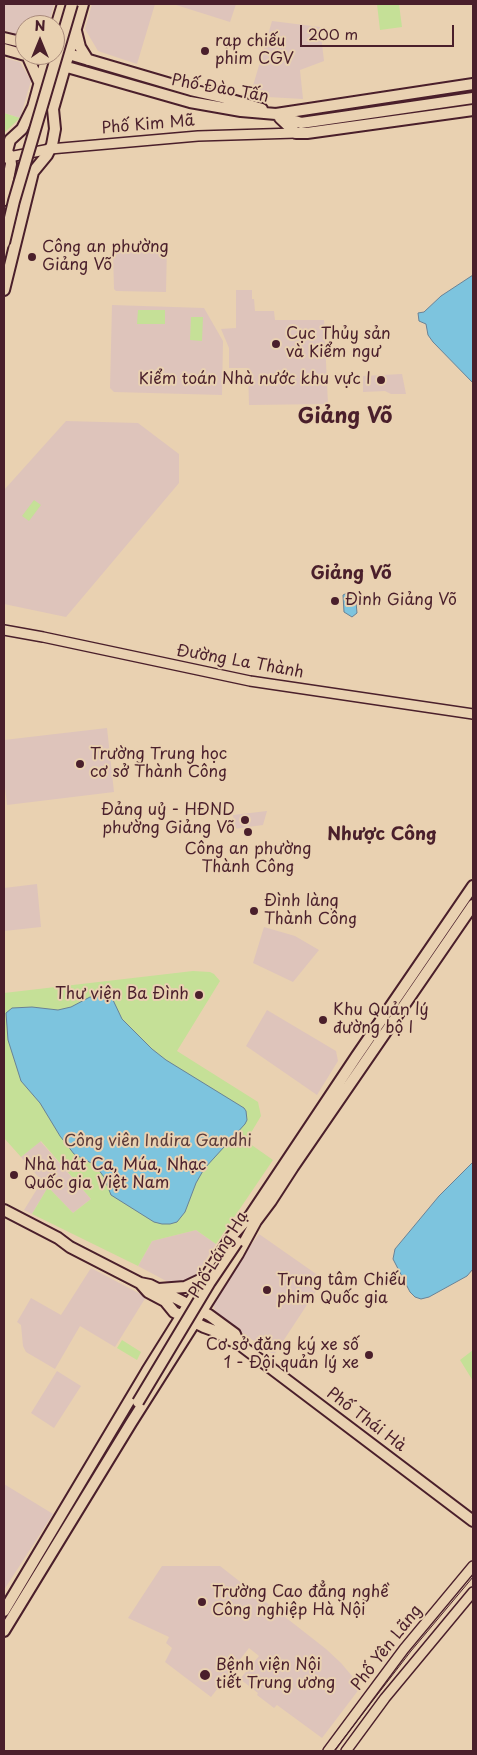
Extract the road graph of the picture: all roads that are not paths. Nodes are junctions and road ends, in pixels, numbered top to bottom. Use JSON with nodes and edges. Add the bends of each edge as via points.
{"nodes":[{"id":1,"x":72,"y":4,"type":"edge"},
{"id":2,"x":83,"y":4,"type":"edge"},
{"id":3,"x":62,"y":8,"type":"edge"},
{"id":4,"x":80,"y":17,"type":"junction"},
{"id":5,"x":76,"y":30,"type":"junction"},
{"id":6,"x":65,"y":53,"type":"edge"},
{"id":7,"x":73,"y":55,"type":"junction"},
{"id":8,"x":88,"y":60,"type":"junction"},
{"id":9,"x":31,"y":65,"type":"edge"},
{"id":10,"x":45,"y":65,"type":"edge"},
{"id":11,"x":62,"y":65,"type":"edge"},
{"id":12,"x":69,"y":68,"type":"junction"},
{"id":13,"x":39,"y":82,"type":"junction"},
{"id":14,"x":473,"y":84,"type":"edge"},
{"id":15,"x":473,"y":98,"type":"edge"},
{"id":16,"x":455,"y":101,"type":"junction"},
{"id":17,"x":33,"y":107,"type":"junction"},
{"id":18,"x":53,"y":109,"type":"junction"},
{"id":19,"x":473,"y":110,"type":"edge"},
{"id":20,"x":457,"y":112,"type":"junction"},
{"id":21,"x":276,"y":114,"type":"junction"},
{"id":22,"x":296,"y":133,"type":"junction"},
{"id":23,"x":50,"y":149,"type":"junction"},
{"id":24,"x":7,"y":157,"type":"edge"},
{"id":25,"x":7,"y":178,"type":"edge"},
{"id":26,"x":28,"y":187,"type":"junction"},
{"id":27,"x":4,"y":200,"type":"edge"},
{"id":28,"x":4,"y":242,"type":"edge"},
{"id":29,"x":4,"y":290,"type":"edge"},
{"id":30,"x":4,"y":630,"type":"edge"},
{"id":31,"x":473,"y":714,"type":"edge"},
{"id":32,"x":473,"y":886,"type":"edge"},
{"id":33,"x":470,"y":903,"type":"edge"},
{"id":34,"x":4,"y":1210,"type":"edge"},
{"id":35,"x":4,"y":1216,"type":"edge"},
{"id":36,"x":253,"y":1218,"type":"junction"},
{"id":37,"x":70,"y":1247,"type":"junction"},
{"id":38,"x":207,"y":1276,"type":"junction"},
{"id":39,"x":140,"y":1283,"type":"junction"},
{"id":40,"x":201,"y":1285,"type":"junction"},
{"id":41,"x":157,"y":1289,"type":"junction"},
{"id":42,"x":214,"y":1292,"type":"junction"},
{"id":43,"x":188,"y":1304,"type":"junction"},
{"id":44,"x":202,"y":1312,"type":"junction"},
{"id":45,"x":181,"y":1316,"type":"junction"},
{"id":46,"x":196,"y":1323,"type":"junction"},
{"id":47,"x":173,"y":1329,"type":"junction"},
{"id":48,"x":187,"y":1337,"type":"junction"},
{"id":49,"x":239,"y":1344,"type":"junction"},
{"id":50,"x":138,"y":1402,"type":"junction"},
{"id":51,"x":120,"y":1418,"type":"junction"},
{"id":52,"x":131,"y":1423,"type":"junction"},
{"id":53,"x":473,"y":1521,"type":"edge"},
{"id":54,"x":44,"y":1543,"type":"junction"},
{"id":55,"x":54,"y":1549,"type":"junction"},
{"id":56,"x":473,"y":1566,"type":"edge"},
{"id":57,"x":473,"y":1592,"type":"edge"},
{"id":58,"x":442,"y":1602,"type":"junction"},
{"id":59,"x":4,"y":1611,"type":"edge"},
{"id":60,"x":455,"y":1612,"type":"junction"},
{"id":61,"x":4,"y":1630,"type":"edge"},
{"id":62,"x":328,"y":1751,"type":"edge"},
{"id":63,"x":346,"y":1751,"type":"edge"}],
"edges":[{"from":1,"to":28,"type":"main road","bridge":true},
{"from":2,"to":4,"type":"main road"},
{"from":3,"to":4,"type":"main road","via":[[67,18]]},
{"from":4,"to":5,"type":"main road"},
{"from":5,"to":7,"type":"main road"},
{"from":5,"to":8,"type":"main road","via":[[80,47]]},
{"from":6,"to":7,"type":"main road","name":"Phố Đào Tấn"},
{"from":7,"to":8,"type":"main road","name":"Phố Đào Tấn"},
{"from":7,"to":12,"type":"main road"},
{"from":8,"to":21,"type":"main road","name":"Phố Đào Tấn"},
{"from":9,"to":13,"type":"main road"},
{"from":10,"to":13,"type":"main road"},
{"from":11,"to":12,"type":"main road","name":"Phố Đào Tấn"},
{"from":12,"to":18,"type":"main road"},
{"from":12,"to":21,"type":"main road","name":"Phố Đào Tấn","via":[[190,102],[242,112]]},
{"from":13,"to":17,"type":"main road"},
{"from":14,"to":21,"type":"main road"},
{"from":15,"to":16,"type":"main road"},
{"from":16,"to":20,"type":"main road"},
{"from":16,"to":21,"type":"main road","via":[[301,124]]},
{"from":17,"to":18,"type":"main road","via":[[43,113]]},
{"from":17,"to":24,"type":"main road","via":[[22,129],[10,140]]},
{"from":18,"to":23,"type":"main road","via":[[55,128]]},
{"from":19,"to":20,"type":"main road","name":"Phố Kim Mã"},
{"from":20,"to":22,"type":"main road","name":"Phố Kim Mã"},
{"from":21,"to":22,"type":"main road"},
{"from":22,"to":23,"type":"main road","name":"Phố Kim Mã","via":[[198,136]]},
{"from":23,"to":24,"type":"main road","name":"Phố Kim Mã"},
{"from":23,"to":26,"type":"main road","via":[[33,172]]},
{"from":24,"to":25,"type":"main road"},
{"from":25,"to":26,"type":"main road","via":[[22,180]]},
{"from":25,"to":27,"type":"main road"},
{"from":26,"to":29,"type":"main road"},
{"from":30,"to":31,"type":"main road","name":"Đường La Thành","via":[[250,681]]},
{"from":32,"to":33,"type":"main road","name":"Phố Láng Hạ"},
{"from":33,"to":36,"type":"main road","name":"Phố Láng Hạ"},
{"from":34,"to":37,"type":"main road"},
{"from":35,"to":37,"type":"main road"},
{"from":36,"to":38,"type":"main road","name":"Phố Láng Hạ","via":[[231,1237]]},
{"from":36,"to":42,"type":"main road","name":"Phố Láng Hạ","via":[[241,1250]]},
{"from":36,"to":50,"type":"main road","bridge":true,"via":[[210,1282]]},
{"from":37,"to":39,"type":"main road"},
{"from":38,"to":40,"type":"main road","name":"Phố Láng Hạ"},
{"from":38,"to":41,"type":"main road","via":[[185,1287]]},
{"from":39,"to":41,"type":"main road","name":"Phố Thái Hà"},
{"from":39,"to":45,"type":"main road","name":"Phố Thái Hà"},
{"from":40,"to":42,"type":"main road"},
{"from":40,"to":43,"type":"main road","name":"Phố Láng Hạ"},
{"from":41,"to":43,"type":"main road","name":"Phố Thái Hà"},
{"from":42,"to":44,"type":"main road","name":"Phố Láng Hạ"},
{"from":43,"to":44,"type":"main road","name":"Phố Thái Hà"},
{"from":43,"to":45,"type":"main road","name":"Phố Láng Hạ"},
{"from":44,"to":46,"type":"main road","name":"Phố Láng Hạ"},
{"from":44,"to":49,"type":"main road","name":"Phố Thái Hà","via":[[235,1334]]},
{"from":45,"to":46,"type":"main road","name":"Phố Thái Hà"},
{"from":45,"to":47,"type":"main road","name":"Phố Láng Hạ"},
{"from":46,"to":48,"type":"main road","name":"Phố Láng Hạ"},
{"from":46,"to":49,"type":"main road","name":"Phố Thái Hà"},
{"from":47,"to":48,"type":"main road"},
{"from":47,"to":51,"type":"main road","name":"Phố Láng Hạ"},
{"from":48,"to":52,"type":"main road","name":"Phố Láng Hạ"},
{"from":49,"to":53,"type":"main road","name":"Phố Thái Hà"},
{"from":50,"to":51,"type":"main road"},
{"from":50,"to":52,"type":"main road"},
{"from":51,"to":54,"type":"main road","name":"Phố Láng Hạ"},
{"from":52,"to":55,"type":"main road","name":"Phố Láng Hạ"},
{"from":54,"to":55,"type":"main road"},
{"from":54,"to":59,"type":"main road","name":"Phố Láng Hạ"},
{"from":55,"to":61,"type":"main road","name":"Phố Láng Hạ"},
{"from":56,"to":58,"type":"main road","name":"Phố Yên Lãng"},
{"from":57,"to":60,"type":"main road","name":"Phố Yên Lãng"},
{"from":58,"to":60,"type":"main road"},
{"from":58,"to":62,"type":"main road","name":"Phố Yên Lãng"},
{"from":60,"to":63,"type":"main road","name":"Phố Yên Lãng"}]}
